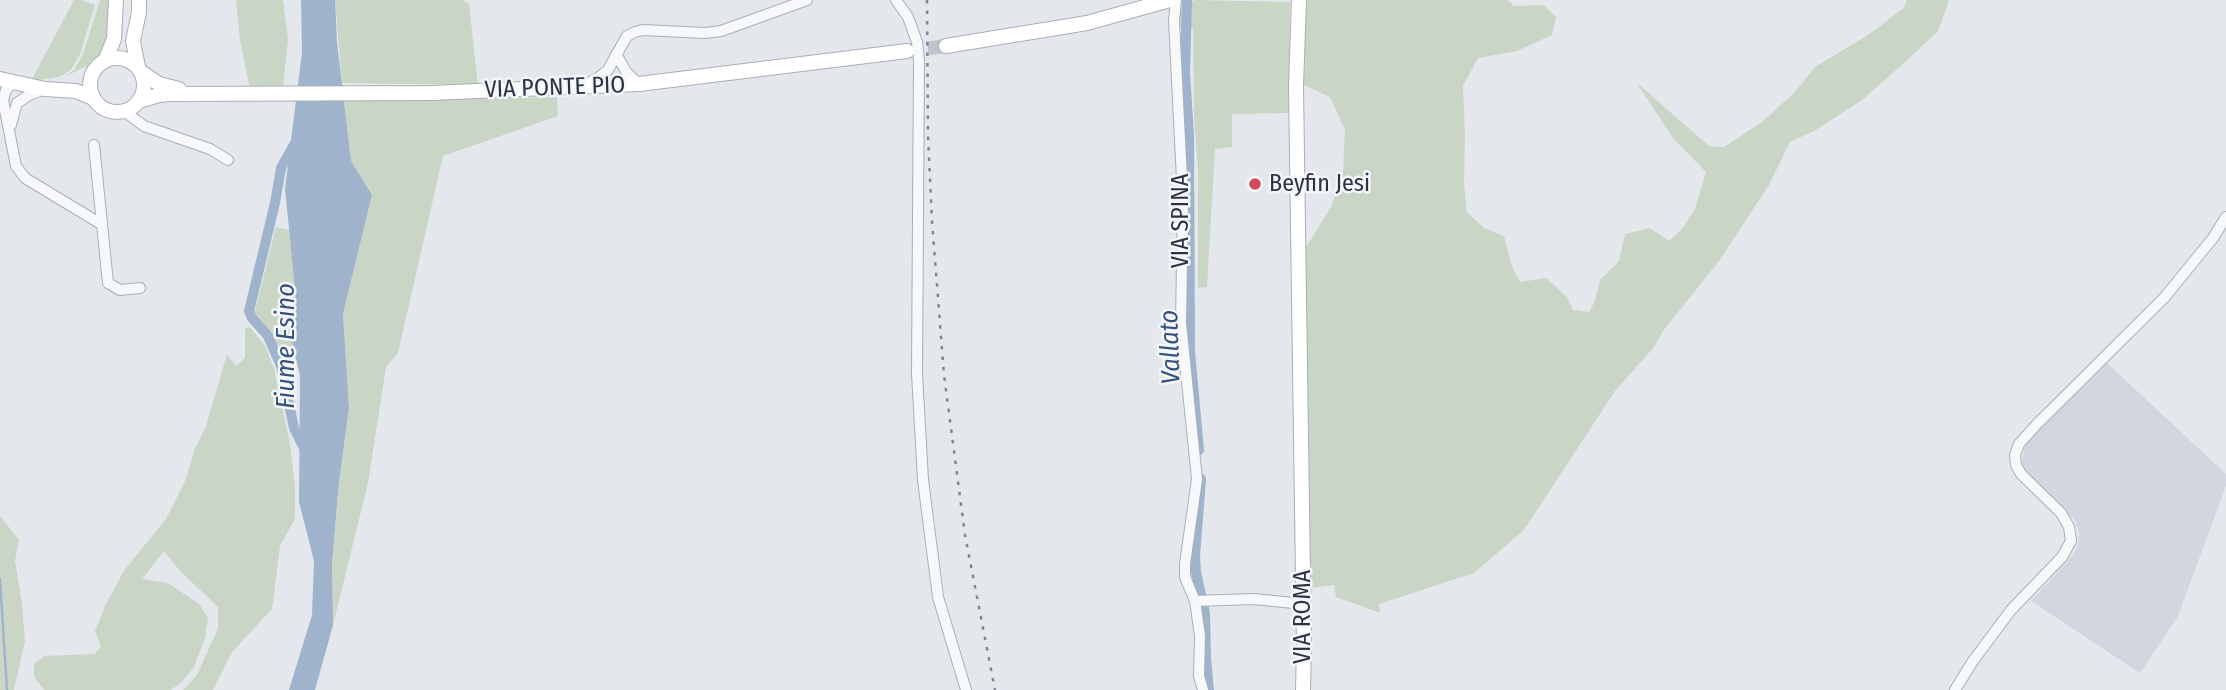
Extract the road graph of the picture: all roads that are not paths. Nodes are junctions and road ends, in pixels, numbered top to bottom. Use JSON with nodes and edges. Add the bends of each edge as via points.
{"nodes":[{"id":1,"x":116,"y":0,"type":"edge"},
{"id":2,"x":139,"y":0,"type":"edge"},
{"id":3,"x":807,"y":0,"type":"edge"},
{"id":4,"x":896,"y":0,"type":"edge"},
{"id":5,"x":1170,"y":0,"type":"edge"},
{"id":6,"x":1176,"y":0,"type":"edge"},
{"id":7,"x":1297,"y":5,"type":"edge"},
{"id":8,"x":946,"y":46,"type":"tunnel mouth"},
{"id":9,"x":907,"y":51,"type":"tunnel mouth"},
{"id":10,"x":616,"y":53,"type":"junction"},
{"id":11,"x":100,"y":65,"type":"junction"},
{"id":12,"x":140,"y":70,"type":"junction"},
{"id":13,"x":608,"y":70,"type":"junction"},
{"id":14,"x":7,"y":80,"type":"edge"},
{"id":15,"x":639,"y":85,"type":"junction"},
{"id":16,"x":615,"y":86,"type":"junction"},
{"id":17,"x":578,"y":87,"type":"junction"},
{"id":18,"x":45,"y":89,"type":"junction"},
{"id":19,"x":201,"y":94,"type":"junction"},
{"id":20,"x":1,"y":97,"type":"edge"},
{"id":21,"x":93,"y":98,"type":"junction"},
{"id":22,"x":133,"y":106,"type":"junction"},
{"id":23,"x":10,"y":135,"type":"junction"},
{"id":24,"x":94,"y":145,"type":"dead end"},
{"id":25,"x":228,"y":160,"type":"dead end"},
{"id":26,"x":2226,"y":217,"type":"edge"},
{"id":27,"x":102,"y":224,"type":"junction"},
{"id":28,"x":140,"y":288,"type":"dead end"},
{"id":29,"x":1200,"y":601,"type":"junction"},
{"id":30,"x":1304,"y":604,"type":"junction"},
{"id":31,"x":966,"y":690,"type":"edge"},
{"id":32,"x":1203,"y":690,"type":"edge"},
{"id":33,"x":1303,"y":690,"type":"edge"},
{"id":34,"x":1955,"y":690,"type":"edge"}],
"edges":[{"from":1,"to":11,"type":"main road","via":[[114,39]]},
{"from":2,"to":12,"type":"main road","via":[[133,41]]},
{"from":3,"to":10,"type":"street","via":[[721,31],[635,32]]},
{"from":4,"to":31,"type":"street","via":[[908,17],[919,60],[917,374],[923,480],[938,597]]},
{"from":5,"to":8,"type":"main road","via":[[1087,23]]},
{"from":6,"to":29,"type":"street","name":"VIA SPINA","via":[[1183,199],[1181,323],[1197,479],[1185,577]]},
{"from":7,"to":30,"type":"main road","name":"VIA ROMA"},
{"from":9,"to":15,"type":"main road","name":"VIA PONTE PIO"},
{"from":10,"to":13,"type":"street"},
{"from":10,"to":15,"type":"street"},
{"from":10,"to":16,"type":"street","via":[[621,70]]},
{"from":11,"to":12,"type":"main road","name":"VIA PONTE PIO","via":[[122,58]]},
{"from":11,"to":18,"type":"main road","via":[[78,80]]},
{"from":11,"to":21,"type":"main road","via":[[90,86]]},
{"from":12,"to":19,"type":"main road","name":"VIA PONTE PIO","via":[[159,84]]},
{"from":12,"to":22,"type":"main road","via":[[144,90]]},
{"from":13,"to":16,"type":"street"},
{"from":13,"to":17,"type":"street"},
{"from":14,"to":18,"type":"main road"},
{"from":14,"to":20,"type":"street"},
{"from":15,"to":16,"type":"main road","name":"VIA PONTE PIO"},
{"from":16,"to":17,"type":"main road","name":"VIA PONTE PIO"},
{"from":17,"to":19,"type":"main road","name":"VIA PONTE PIO"},
{"from":18,"to":21,"type":"main road","via":[[76,91]]},
{"from":18,"to":23,"type":"street","via":[[17,103]]},
{"from":19,"to":22,"type":"main road","name":"VIA PONTE PIO","via":[[159,95]]},
{"from":20,"to":23,"type":"street"},
{"from":21,"to":22,"type":"main road","via":[[106,110]]},
{"from":22,"to":25,"type":"street","via":[[144,126]]},
{"from":23,"to":27,"type":"street","via":[[16,166],[25,178]]},
{"from":24,"to":27,"type":"street"},
{"from":26,"to":34,"type":"street","via":[[2164,298],[2019,444],[2016,465],[2061,513],[2071,541],[2062,557],[2011,610]]},
{"from":27,"to":28,"type":"street","via":[[108,282],[120,290]]},
{"from":29,"to":30,"type":"street","via":[[1253,599]]},
{"from":29,"to":32,"type":"street","name":"VIA SPINA","via":[[1199,676]]},
{"from":30,"to":33,"type":"main road","name":"VIA ROMA"}]}
